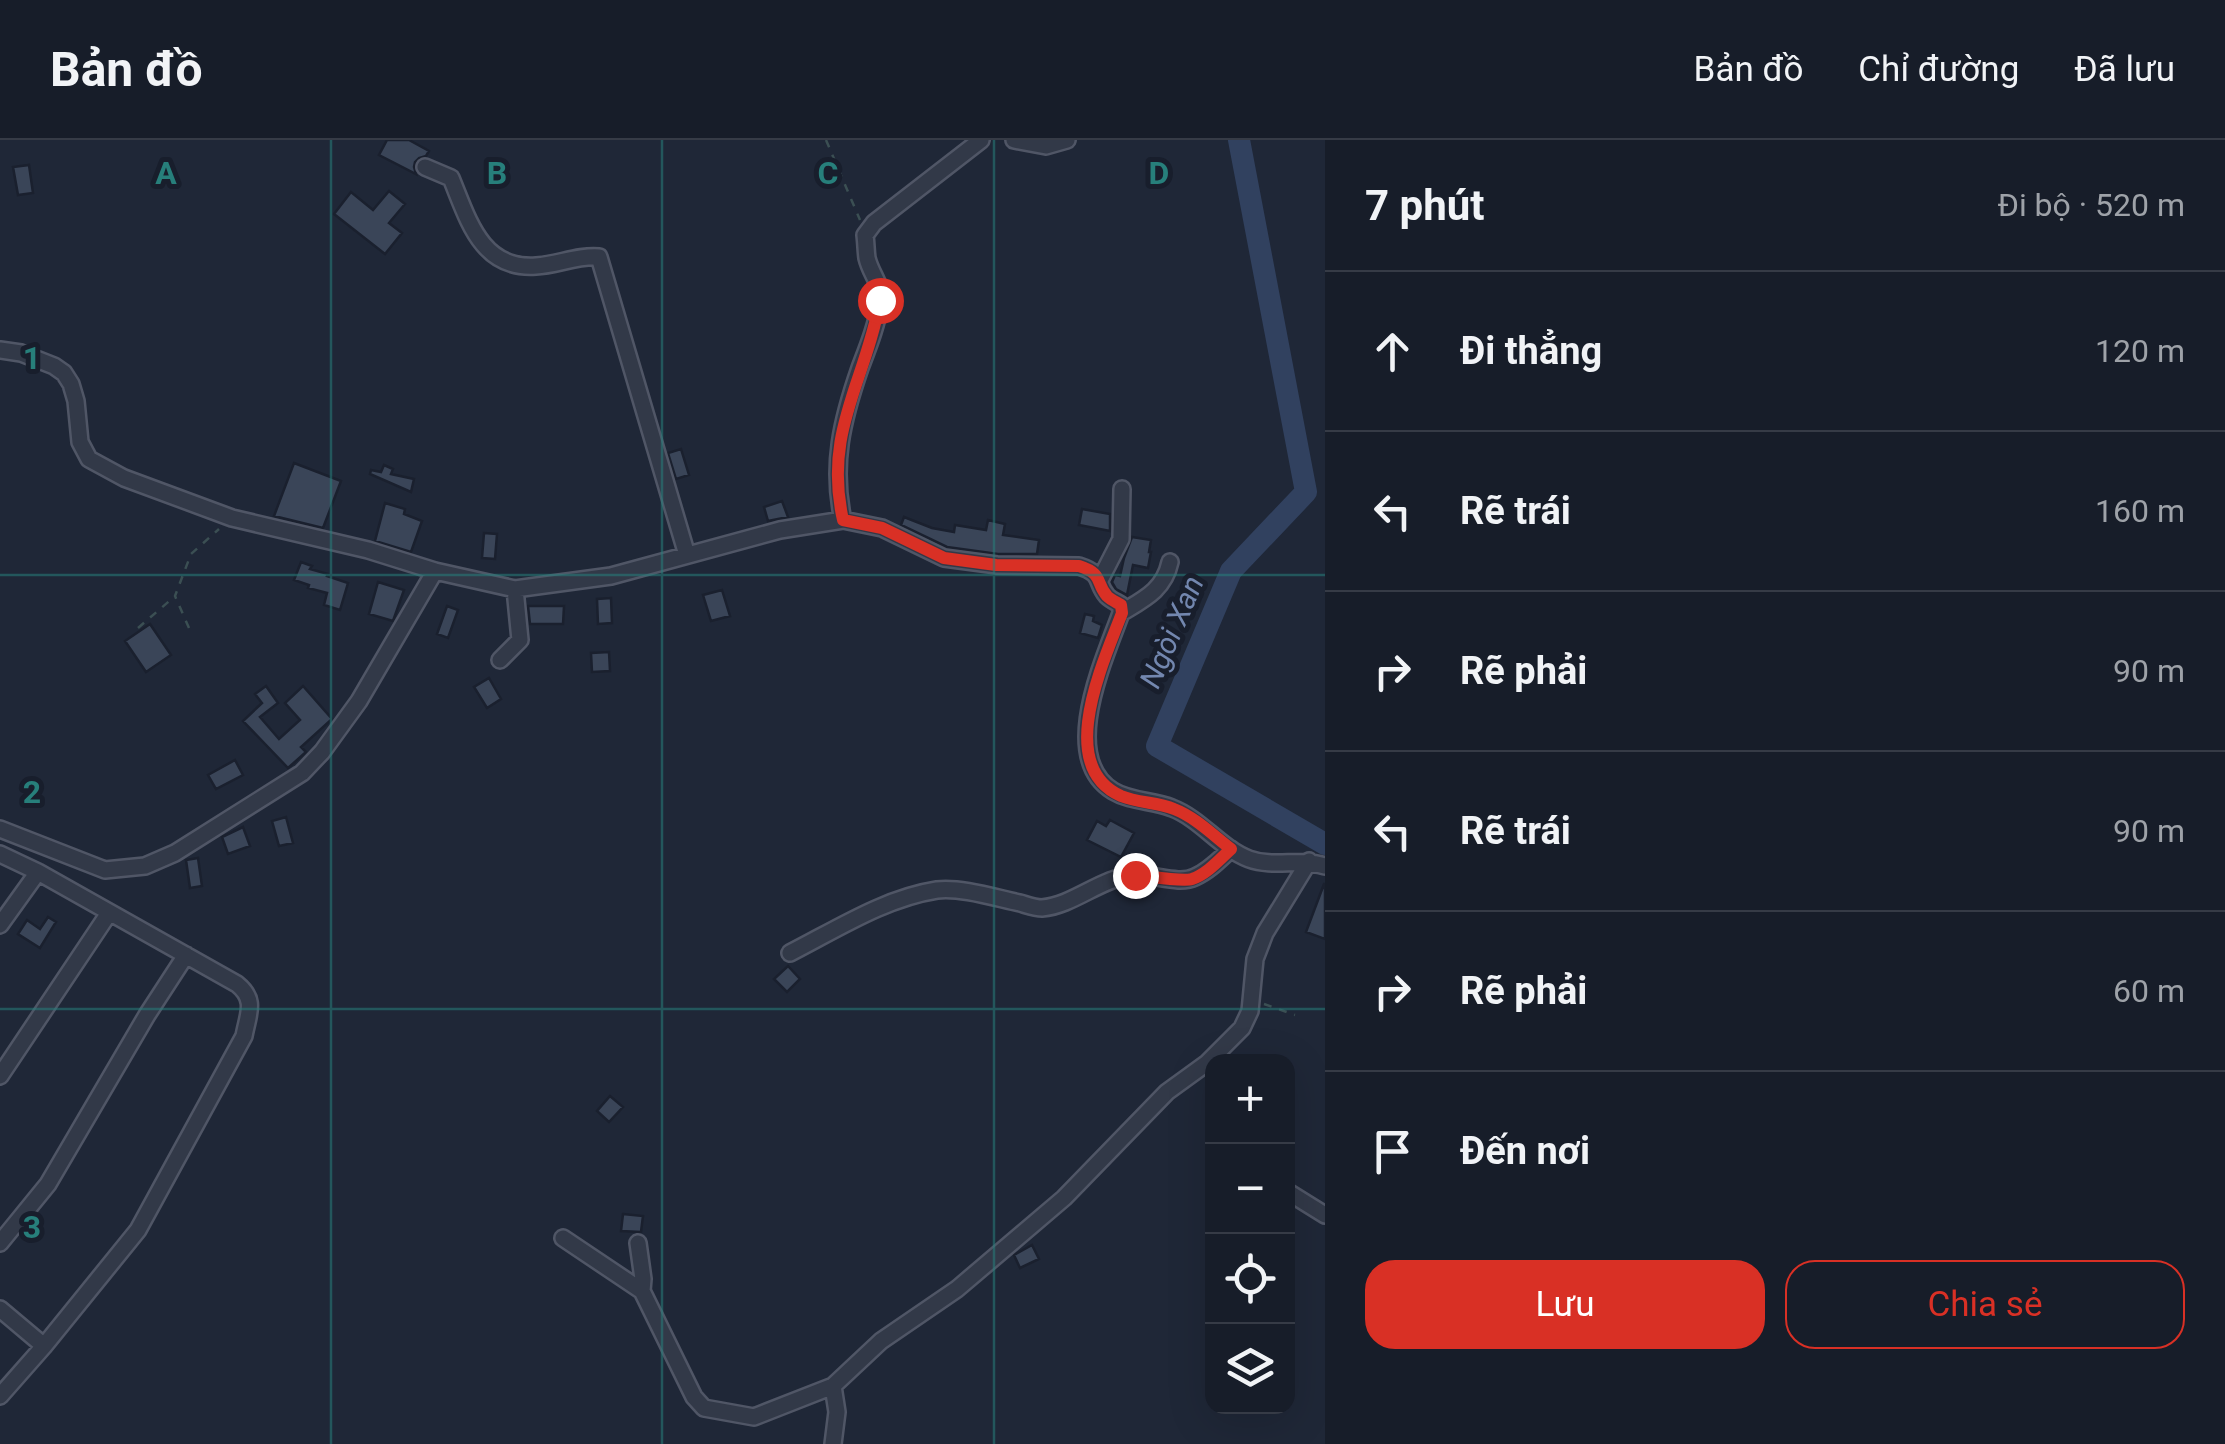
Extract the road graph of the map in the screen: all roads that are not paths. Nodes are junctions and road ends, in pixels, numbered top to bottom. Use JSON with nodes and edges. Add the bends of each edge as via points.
{"nodes":[{"id":1,"x":981,"y":140,"type":"edge"},
{"id":2,"x":1014,"y":140,"type":"edge"},
{"id":3,"x":1068,"y":140,"type":"edge"},
{"id":4,"x":425,"y":167,"type":"dead end"},
{"id":5,"x":0,"y":350,"type":"edge"},
{"id":6,"x":1122,"y":490,"type":"dead end"},
{"id":7,"x":843,"y":520,"type":"junction"},
{"id":8,"x":687,"y":555,"type":"junction"},
{"id":9,"x":1170,"y":562,"type":"dead end"},
{"id":10,"x":436,"y":570,"type":"junction"},
{"id":11,"x":1100,"y":580,"type":"junction"},
{"id":12,"x":515,"y":589,"type":"junction"},
{"id":13,"x":1122,"y":613,"type":"junction"},
{"id":14,"x":500,"y":660,"type":"dead end"},
{"id":15,"x":0,"y":829,"type":"edge"},
{"id":16,"x":1231,"y":849,"type":"junction"},
{"id":17,"x":0,"y":854,"type":"edge"},
{"id":18,"x":1317,"y":864,"type":"edge"},
{"id":19,"x":38,"y":872,"type":"junction"},
{"id":20,"x":109,"y":913,"type":"junction"},
{"id":21,"x":0,"y":925,"type":"edge"},
{"id":22,"x":790,"y":953,"type":"dead end"},
{"id":23,"x":186,"y":955,"type":"junction"},
{"id":24,"x":1221,"y":1054,"type":"edge"},
{"id":25,"x":1205,"y":1071,"type":"edge"},
{"id":26,"x":0,"y":1076,"type":"edge"},
{"id":27,"x":1295,"y":1196,"type":"edge"},
{"id":28,"x":1325,"y":1215,"type":"edge"},
{"id":29,"x":563,"y":1238,"type":"dead end"},
{"id":30,"x":0,"y":1243,"type":"edge"},
{"id":31,"x":638,"y":1243,"type":"dead end"},
{"id":32,"x":642,"y":1291,"type":"junction"},
{"id":33,"x":0,"y":1310,"type":"edge"},
{"id":34,"x":44,"y":1346,"type":"junction"},
{"id":35,"x":833,"y":1386,"type":"junction"},
{"id":36,"x":0,"y":1396,"type":"edge"},
{"id":37,"x":833,"y":1444,"type":"edge"}],
"edges":[{"from":1,"to":7,"type":"street","via":[[865,235],[880,300],[842,427],[836,464]]},
{"from":2,"to":3,"type":"street","via":[[1046,146]]},
{"from":4,"to":8,"type":"street","via":[[450,178],[472,232],[504,261],[540,266],[599,256]]},
{"from":5,"to":10,"type":"street","via":[[64,373],[88,459],[124,478],[232,518]]},
{"from":6,"to":11,"type":"street","via":[[1121,539]]},
{"from":7,"to":8,"type":"street"},
{"from":7,"to":11,"type":"street","via":[[882,528],[944,558],[1079,566]]},
{"from":8,"to":12,"type":"street","via":[[610,576]]},
{"from":9,"to":13,"type":"street","via":[[1157,590]]},
{"from":10,"to":12,"type":"street"},
{"from":10,"to":15,"type":"street","via":[[359,700],[302,774],[175,853],[145,866],[105,870]]},
{"from":11,"to":13,"type":"street"},
{"from":12,"to":14,"type":"street","via":[[520,640]]},
{"from":13,"to":16,"type":"street","via":[[1101,661],[1090,716],[1088,755],[1095,774],[1118,794],[1186,815]]},
{"from":16,"to":18,"type":"street","via":[[1256,860]]},
{"from":16,"to":22,"type":"street","via":[[1193,879],[1113,879],[1041,908],[941,889],[870,912]]},
{"from":17,"to":19,"type":"street"},
{"from":18,"to":24,"type":"street","via":[[1265,933],[1250,1010]]},
{"from":19,"to":20,"type":"street"},
{"from":19,"to":21,"type":"street"},
{"from":20,"to":23,"type":"street"},
{"from":20,"to":26,"type":"street"},
{"from":23,"to":30,"type":"street","via":[[48,1184]]},
{"from":23,"to":34,"type":"street","via":[[247,992],[244,1036],[138,1230]]},
{"from":25,"to":35,"type":"street","via":[[1168,1092],[1064,1198],[957,1289],[880,1340]]},
{"from":27,"to":28,"type":"street"},
{"from":29,"to":32,"type":"street"},
{"from":31,"to":32,"type":"street"},
{"from":32,"to":35,"type":"street","via":[[704,1408],[754,1417]]},
{"from":33,"to":34,"type":"street"},
{"from":34,"to":36,"type":"street"},
{"from":35,"to":37,"type":"street"}]}
